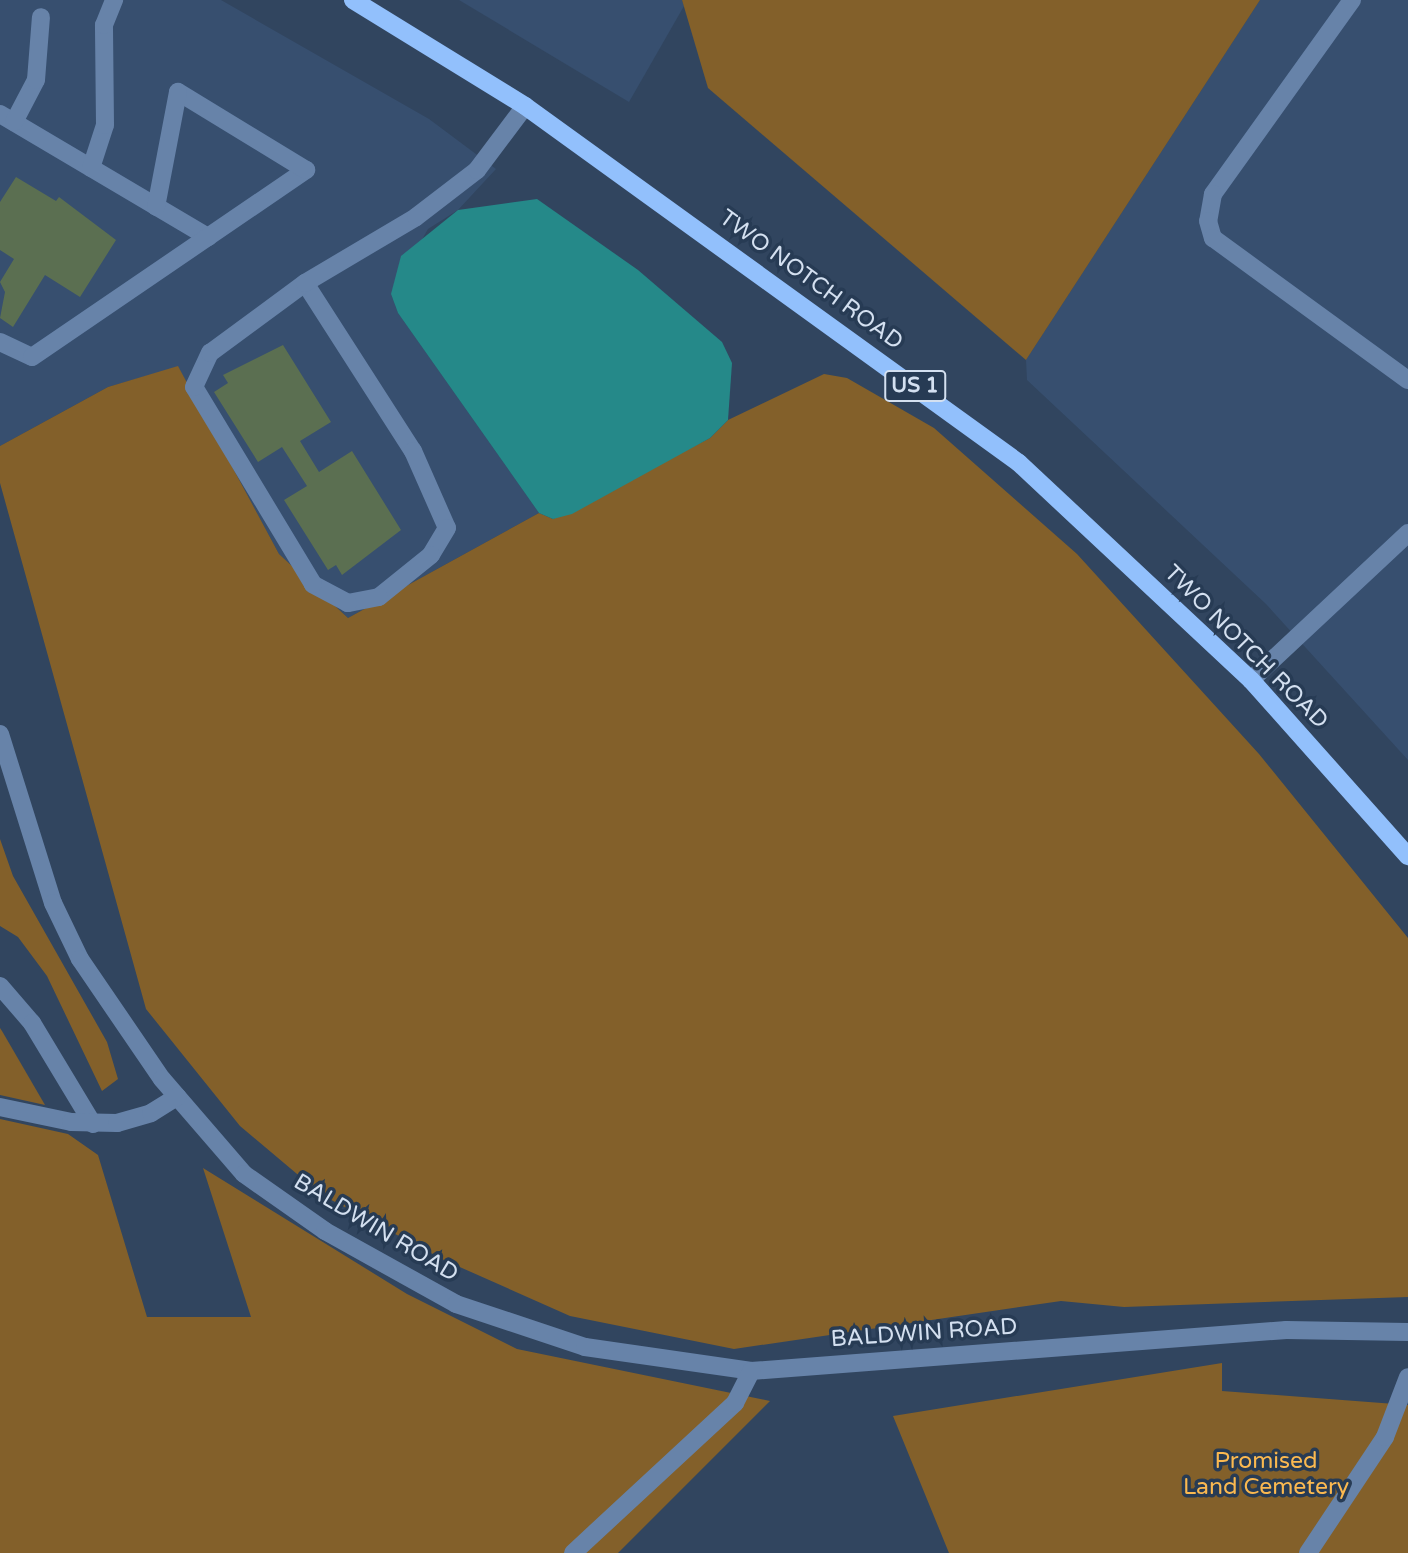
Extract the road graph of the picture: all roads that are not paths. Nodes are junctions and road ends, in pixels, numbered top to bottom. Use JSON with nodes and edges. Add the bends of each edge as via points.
{"nodes":[{"id":1,"x":114,"y":0,"type":"edge"},
{"id":2,"x":352,"y":0,"type":"edge"},
{"id":3,"x":1352,"y":0,"type":"edge"},
{"id":4,"x":41,"y":16,"type":"dead end"},
{"id":5,"x":526,"y":106,"type":"junction"},
{"id":6,"x":7,"y":118,"type":"edge"},
{"id":7,"x":91,"y":168,"type":"junction"},
{"id":8,"x":156,"y":207,"type":"junction"},
{"id":9,"x":208,"y":237,"type":"junction"},
{"id":10,"x":305,"y":283,"type":"junction"},
{"id":11,"x":0,"y":342,"type":"edge"},
{"id":12,"x":1408,"y":380,"type":"edge"},
{"id":13,"x":1408,"y":533,"type":"edge"},
{"id":14,"x":1251,"y":680,"type":"junction"},
{"id":15,"x":0,"y":734,"type":"edge"},
{"id":16,"x":1408,"y":856,"type":"edge"},
{"id":17,"x":0,"y":986,"type":"edge"},
{"id":18,"x":177,"y":1097,"type":"junction"},
{"id":19,"x":0,"y":1107,"type":"edge"},
{"id":20,"x":93,"y":1124,"type":"junction"},
{"id":21,"x":1408,"y":1332,"type":"edge"},
{"id":22,"x":751,"y":1371,"type":"junction"},
{"id":23,"x":1408,"y":1377,"type":"edge"},
{"id":24,"x":573,"y":1553,"type":"edge"},
{"id":25,"x":1308,"y":1553,"type":"edge"}],
"edges":[{"from":1,"to":7,"type":"street","via":[[104,25],[105,125]]},
{"from":2,"to":5,"type":"main road","name":"TWO NOTCH ROAD","number":"US 1"},
{"from":3,"to":12,"type":"street","via":[[1213,194],[1208,221],[1213,238]]},
{"from":4,"to":6,"type":"street","via":[[36,80]]},
{"from":5,"to":10,"type":"street","via":[[477,170],[416,217]]},
{"from":5,"to":14,"type":"main road","name":"TWO NOTCH ROAD","number":"US 1","via":[[1019,463]]},
{"from":6,"to":7,"type":"street"},
{"from":7,"to":8,"type":"street"},
{"from":8,"to":9,"type":"street"},
{"from":8,"to":9,"type":"street","via":[[178,92],[306,170]]},
{"from":9,"to":11,"type":"street","via":[[32,357]]},
{"from":10,"to":10,"type":"street","via":[[413,451],[447,528],[431,555],[379,597],[348,603],[313,584],[194,387],[211,353]]},
{"from":13,"to":14,"type":"street"},
{"from":14,"to":16,"type":"main road","name":"TWO NOTCH ROAD","number":"US 1"},
{"from":15,"to":18,"type":"street","name":"BALDWIN ROAD","via":[[35,852],[74,947]]},
{"from":17,"to":20,"type":"street","via":[[32,1023]]},
{"from":18,"to":20,"type":"street","via":[[136,1119]]},
{"from":18,"to":22,"type":"street","name":"BALDWIN ROAD","via":[[244,1174],[325,1231],[456,1304],[585,1347]]},
{"from":19,"to":20,"type":"street"},
{"from":21,"to":22,"type":"street","name":"BALDWIN ROAD","via":[[1286,1330]]},
{"from":22,"to":24,"type":"street","via":[[735,1403]]},
{"from":23,"to":25,"type":"street","via":[[1385,1437]]}]}
